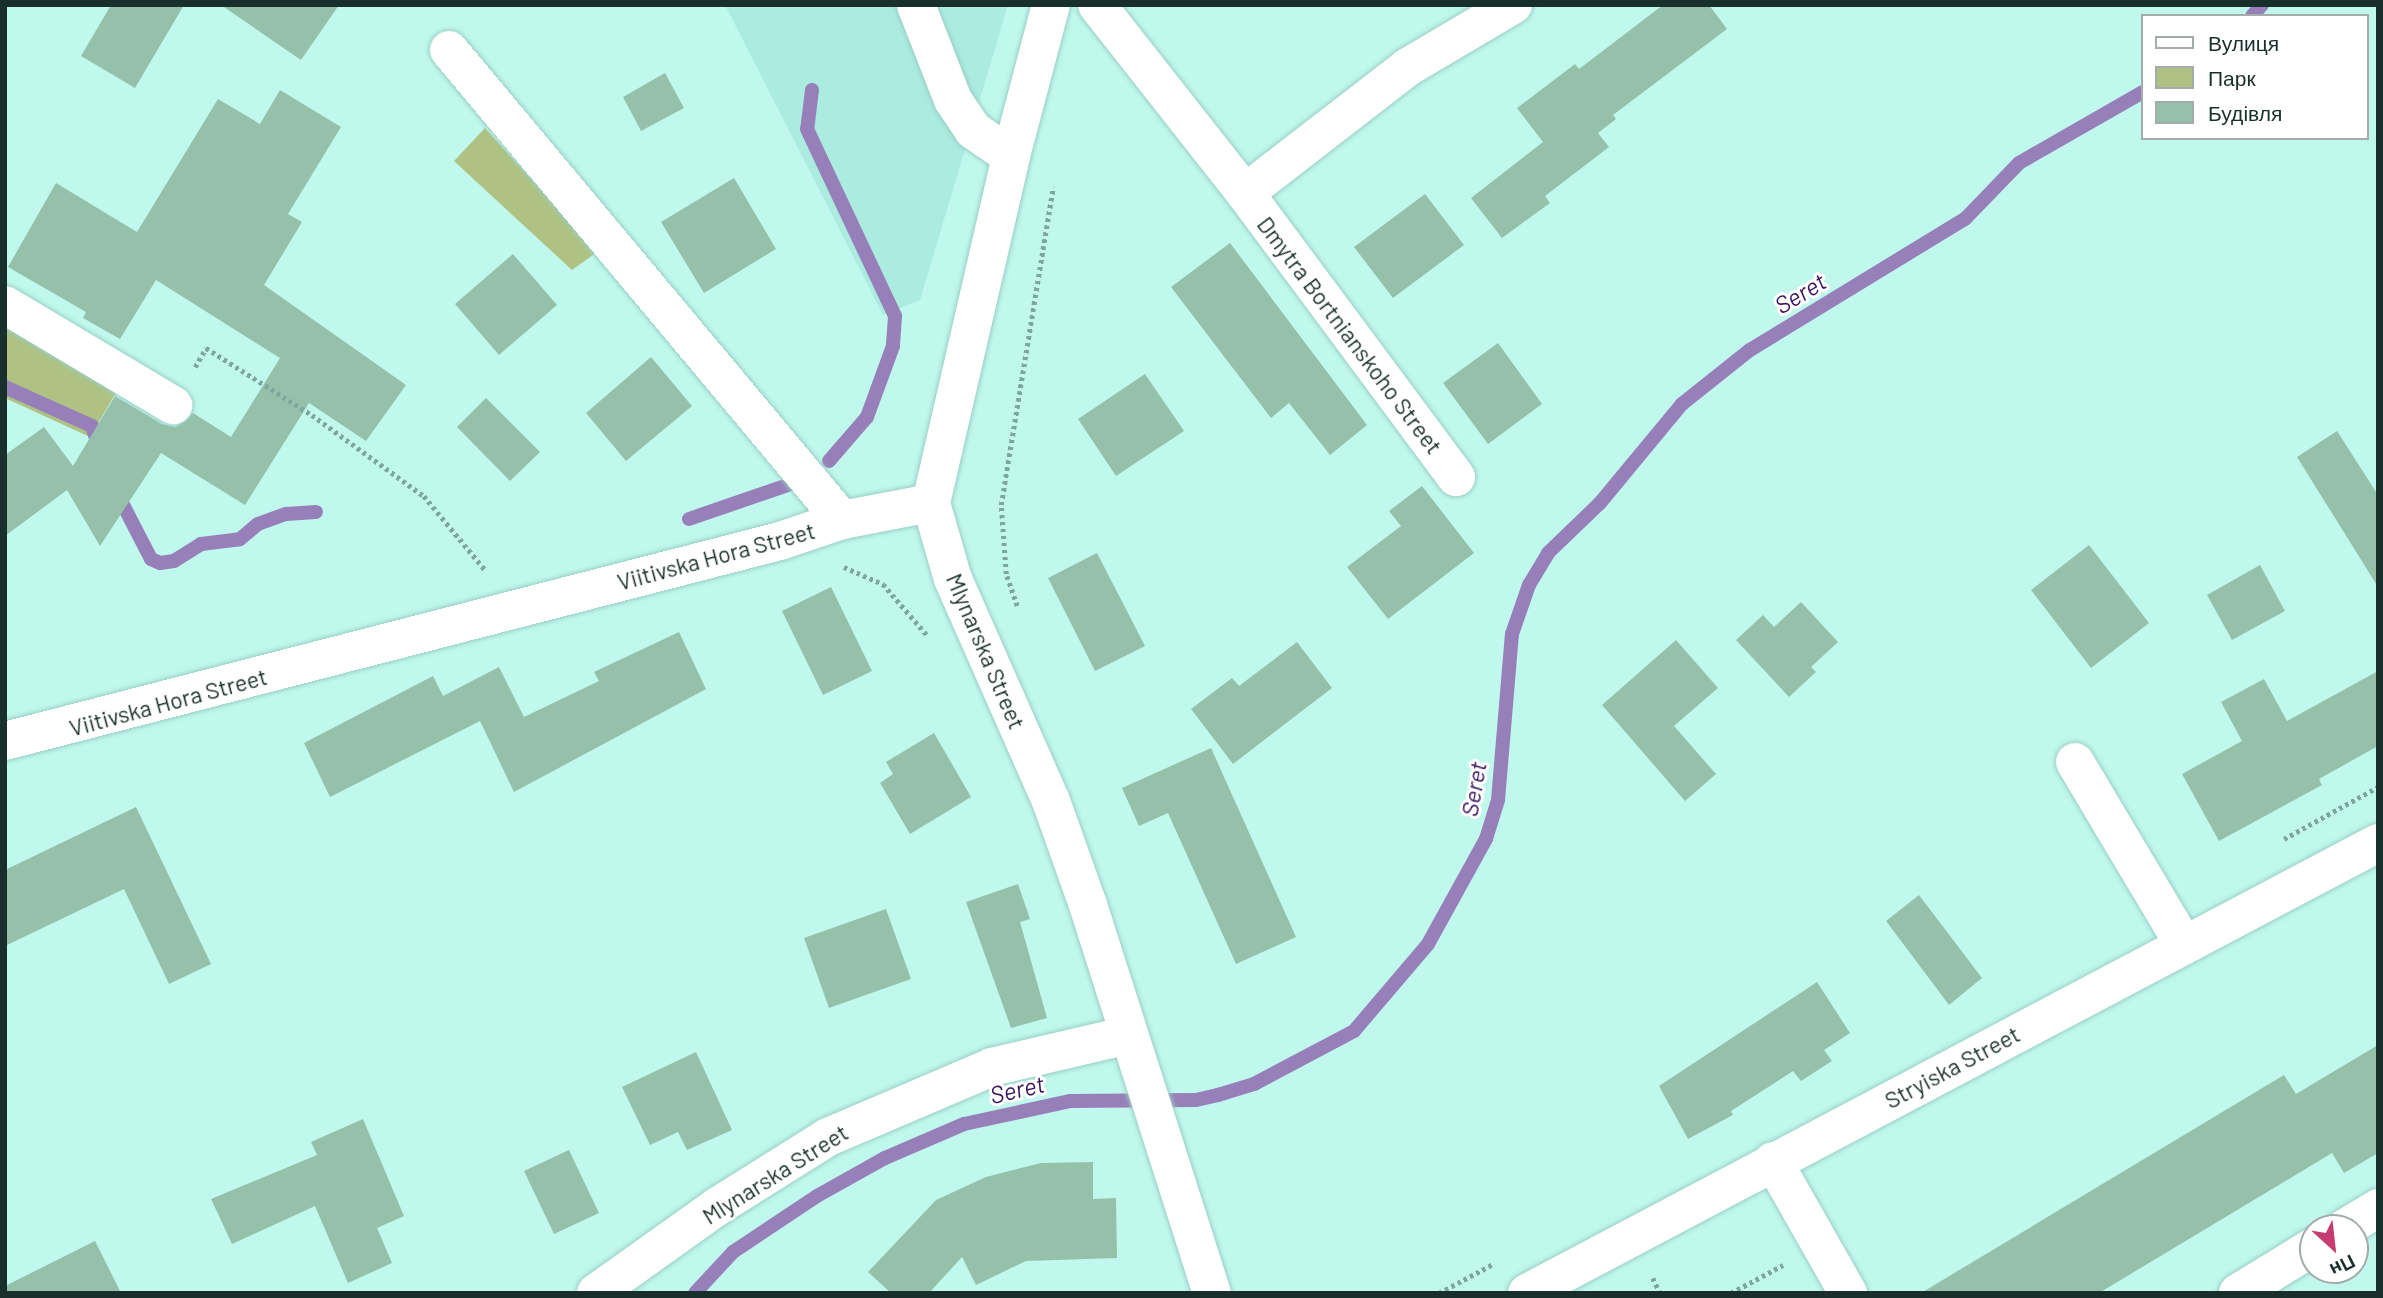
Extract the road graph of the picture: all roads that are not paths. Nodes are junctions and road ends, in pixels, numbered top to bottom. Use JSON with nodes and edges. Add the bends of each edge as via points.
{"nodes":[{"id":1,"x":916,"y":5,"type":"edge"},
{"id":2,"x":1051,"y":5,"type":"edge"},
{"id":3,"x":1097,"y":5,"type":"edge"},
{"id":4,"x":1513,"y":5,"type":"edge"},
{"id":5,"x":449,"y":50,"type":"dead end"},
{"id":6,"x":1011,"y":156,"type":"junction"},
{"id":7,"x":1245,"y":193,"type":"junction"},
{"id":8,"x":5,"y":305,"type":"edge"},
{"id":9,"x":173,"y":405,"type":"road end"},
{"id":10,"x":1456,"y":477,"type":"dead end"},
{"id":11,"x":931,"y":503,"type":"junction"},
{"id":12,"x":842,"y":520,"type":"junction"},
{"id":13,"x":5,"y":741,"type":"edge"},
{"id":14,"x":2075,"y":762,"type":"dead end"},
{"id":15,"x":2378,"y":843,"type":"edge"},
{"id":16,"x":2184,"y":945,"type":"junction"},
{"id":17,"x":1128,"y":1035,"type":"junction"},
{"id":18,"x":1773,"y":1161,"type":"junction"},
{"id":19,"x":2299,"y":1256,"type":"edge"},
{"id":20,"x":596,"y":1293,"type":"edge"},
{"id":21,"x":1212,"y":1293,"type":"edge"},
{"id":22,"x":1527,"y":1293,"type":"edge"},
{"id":23,"x":1848,"y":1293,"type":"edge"},
{"id":24,"x":2238,"y":1293,"type":"edge"}],
"edges":[{"from":1,"to":6,"type":"street","via":[[953,100],[973,130]]},
{"from":2,"to":6,"type":"street"},
{"from":3,"to":7,"type":"street","name":"Dmytra Bortnianskoho Street"},
{"from":4,"to":7,"type":"street","name":"Dmytra Bortnianskoho Street","via":[[1408,67]]},
{"from":5,"to":12,"type":"street"},
{"from":6,"to":11,"type":"street"},
{"from":7,"to":10,"type":"street","name":"Dmytra Bortnianskoho Street"},
{"from":8,"to":9,"type":"street"},
{"from":11,"to":12,"type":"street","name":"Viitivska Hora Street"},
{"from":11,"to":17,"type":"street","name":"Mlynarska Street","via":[[953,579],[1051,801]]},
{"from":12,"to":13,"type":"street","name":"Viitivska Hora Street","via":[[780,541]]},
{"from":14,"to":16,"type":"street"},
{"from":15,"to":16,"type":"street","name":"Stryiska Street"},
{"from":16,"to":18,"type":"street","name":"Stryiska Street"},
{"from":17,"to":20,"type":"street","name":"Mlynarska Street","via":[[992,1067],[828,1136],[718,1206]]},
{"from":17,"to":21,"type":"street","name":"Mlynarska Street"},
{"from":18,"to":22,"type":"street","name":"Stryiska Street"},
{"from":18,"to":23,"type":"street"},
{"from":19,"to":24,"type":"street"}]}
